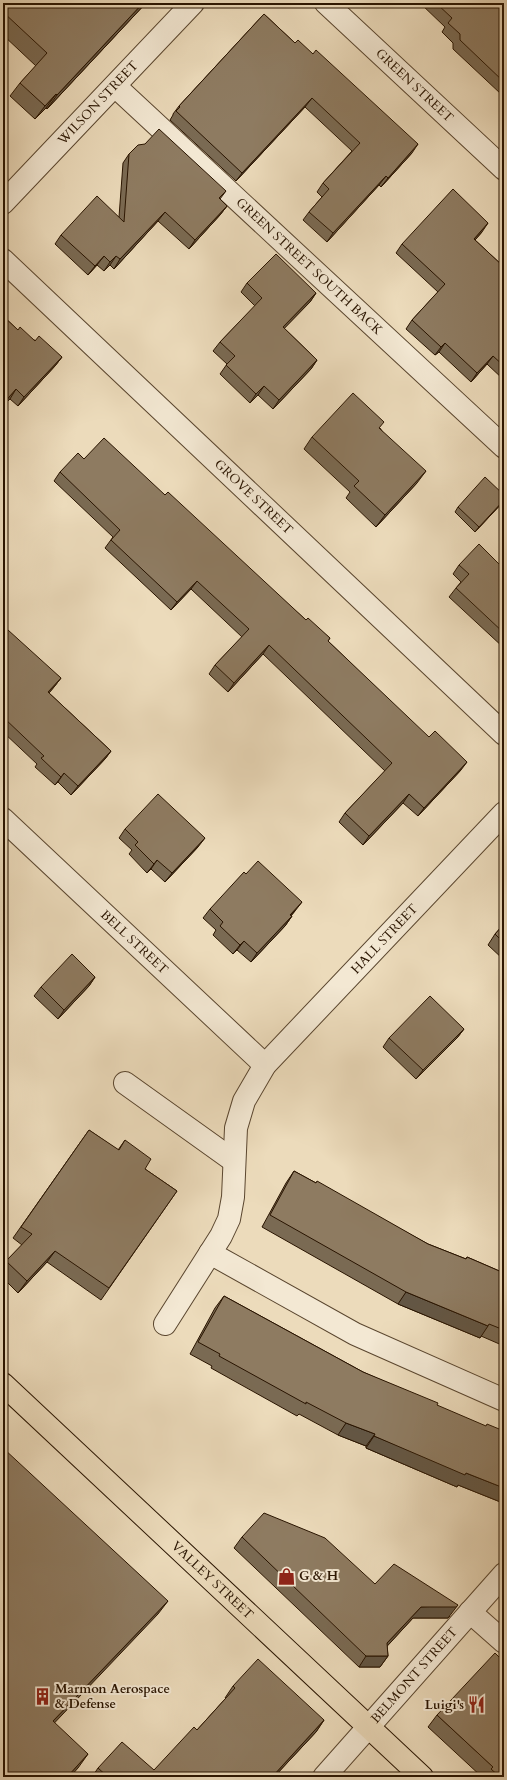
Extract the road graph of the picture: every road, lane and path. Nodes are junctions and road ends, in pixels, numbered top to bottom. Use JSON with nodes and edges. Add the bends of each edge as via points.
{"nodes":[{"id":1,"x":193,"y":3,"type":"edge"},
{"id":2,"x":326,"y":3,"type":"edge"},
{"id":3,"x":115,"y":86,"type":"junction"},
{"id":4,"x":504,"y":169,"type":"edge"},
{"id":5,"x":3,"y":203,"type":"edge"},
{"id":6,"x":3,"y":260,"type":"edge"},
{"id":7,"x":504,"y":447,"type":"edge"},
{"id":8,"x":504,"y":734,"type":"edge"},
{"id":9,"x":504,"y":813,"type":"edge"},
{"id":10,"x":3,"y":820,"type":"edge"},
{"id":11,"x":265,"y":1065,"type":"junction"},
{"id":12,"x":125,"y":1083,"type":"dead end"},
{"id":13,"x":234,"y":1161,"type":"junction"},
{"id":14,"x":210,"y":1253,"type":"junction"},
{"id":15,"x":164,"y":1324,"type":"dead end"},
{"id":16,"x":3,"y":1384,"type":"edge"},
{"id":17,"x":504,"y":1400,"type":"edge"},
{"id":18,"x":504,"y":1574,"type":"edge"},
{"id":19,"x":470,"y":1612,"type":"junction"},
{"id":20,"x":504,"y":1642,"type":"edge"},
{"id":21,"x":369,"y":1727,"type":"junction"},
{"id":22,"x":324,"y":1777,"type":"edge"},
{"id":23,"x":422,"y":1777,"type":"edge"}],
"edges":[{"from":1,"to":3,"type":"street","name":"WILSON STREET"},
{"from":2,"to":4,"type":"street","name":"GREEN STREET"},
{"from":3,"to":5,"type":"street","name":"WILSON STREET"},
{"from":3,"to":7,"type":"street","name":"GREEN STREET SOUTH BACK"},
{"from":6,"to":8,"type":"street","name":"GROVE STREET"},
{"from":9,"to":11,"type":"street","name":"HALL STREET"},
{"from":10,"to":11,"type":"street","name":"BELL STREET"},
{"from":11,"to":13,"type":"street","name":"HALL STREET","via":[[244,1101],[236,1128]]},
{"from":12,"to":13,"type":"street"},
{"from":13,"to":14,"type":"street","name":"HALL STREET","via":[[233,1197],[229,1219]]},
{"from":14,"to":15,"type":"street","name":"HALL STREET"},
{"from":14,"to":17,"type":"street","via":[[355,1334]]},
{"from":16,"to":21,"type":"main road","name":"VALLEY STREET"},
{"from":18,"to":19,"type":"street","name":"BELMONT STREET"},
{"from":19,"to":20,"type":"street"},
{"from":19,"to":21,"type":"street","name":"BELMONT STREET"},
{"from":21,"to":22,"type":"street","name":"BELMONT STREET"},
{"from":21,"to":23,"type":"main road","name":"VALLEY STREET"}]}
